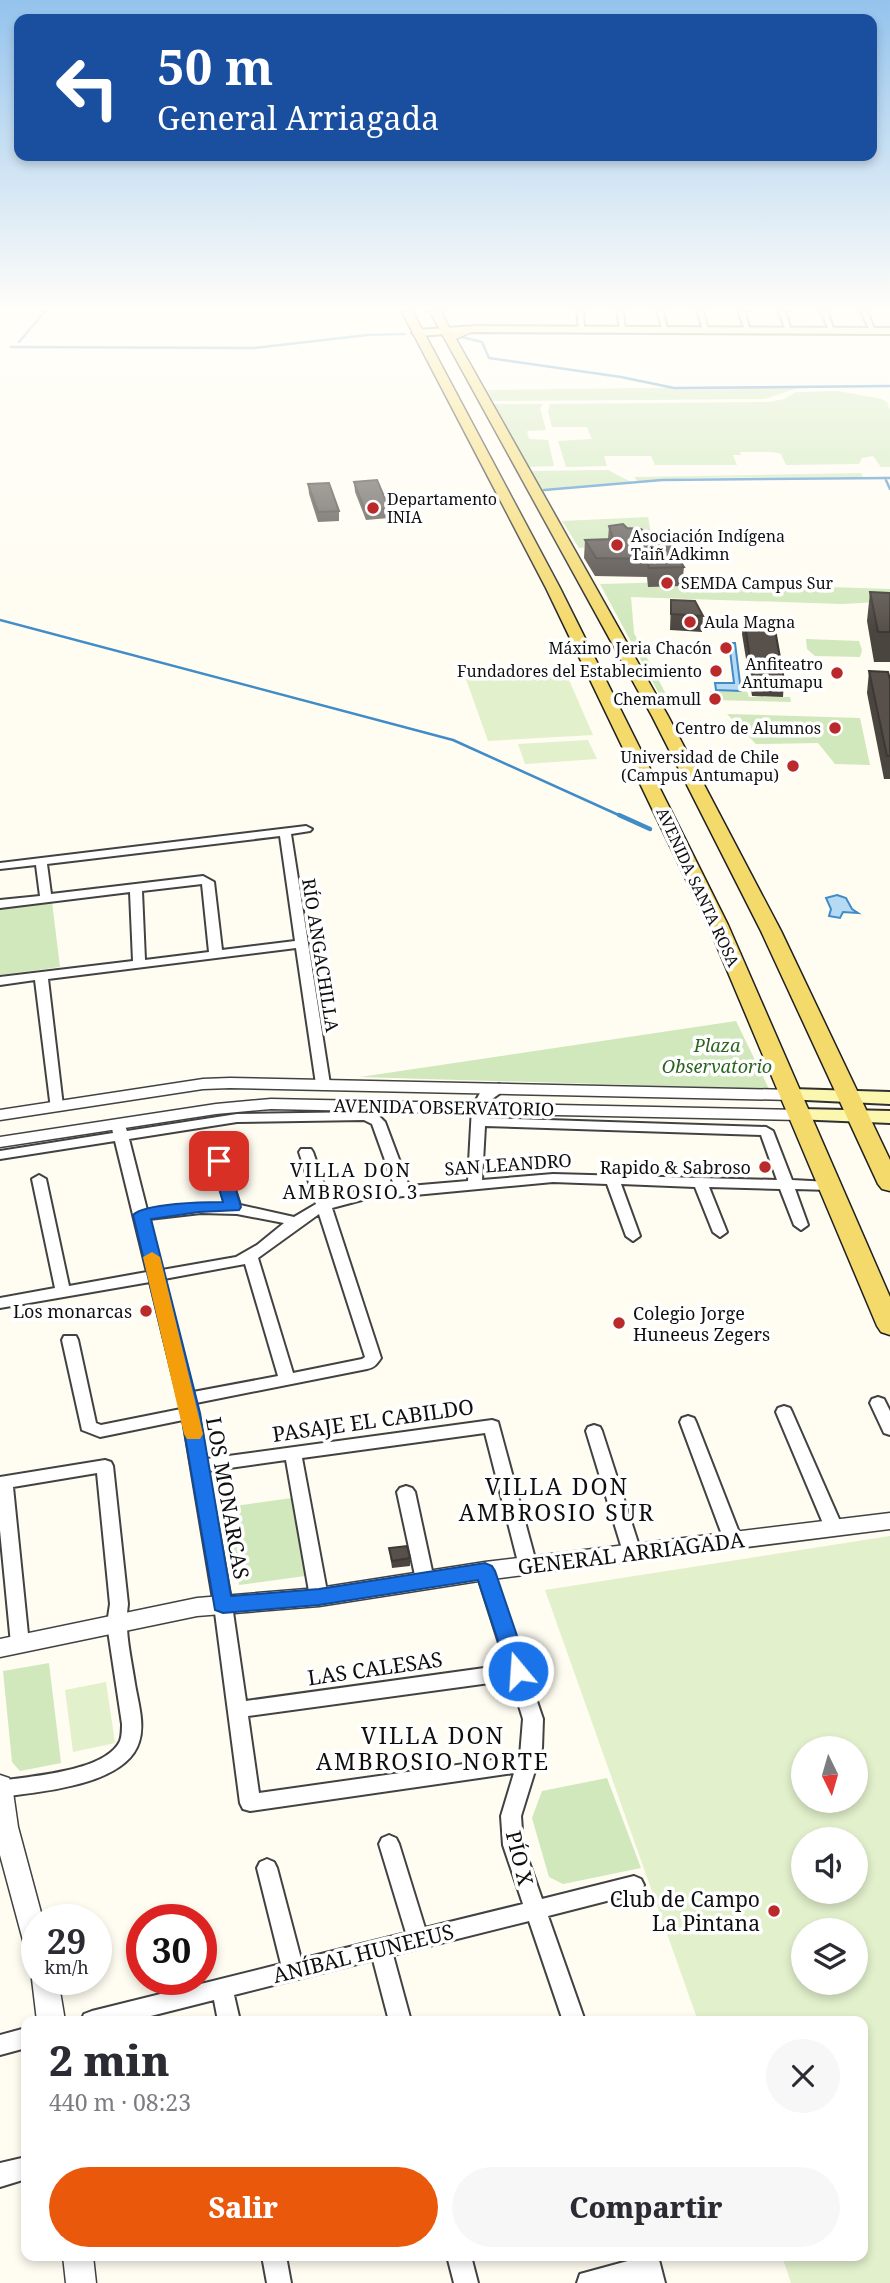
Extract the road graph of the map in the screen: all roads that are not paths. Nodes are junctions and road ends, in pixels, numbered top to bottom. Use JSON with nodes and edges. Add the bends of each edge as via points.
{"nodes":[{"id":1,"x":461,"y":417,"type":"edge"},
{"id":2,"x":492,"y":417,"type":"edge"},
{"id":3,"x":306,"y":829,"type":"dead end"},
{"id":4,"x":285,"y":831,"type":"junction"},
{"id":5,"x":41,"y":861,"type":"junction"},
{"id":6,"x":0,"y":866,"type":"edge"},
{"id":7,"x":136,"y":888,"type":"junction"},
{"id":8,"x":46,"y":898,"type":"junction"},
{"id":9,"x":0,"y":904,"type":"edge"},
{"id":10,"x":303,"y":944,"type":"junction"},
{"id":11,"x":216,"y":954,"type":"junction"},
{"id":12,"x":139,"y":964,"type":"junction"},
{"id":13,"x":41,"y":976,"type":"junction"},
{"id":14,"x":0,"y":981,"type":"edge"},
{"id":15,"x":323,"y":1084,"type":"junction"},
{"id":16,"x":499,"y":1088,"type":"junction"},
{"id":17,"x":672,"y":1092,"type":"junction"},
{"id":18,"x":890,"y":1098,"type":"edge"},
{"id":19,"x":796,"y":1105,"type":"junction"},
{"id":20,"x":57,"y":1107,"type":"junction"},
{"id":21,"x":854,"y":1107,"type":"junction"},
{"id":22,"x":673,"y":1112,"type":"junction"},
{"id":23,"x":0,"y":1115,"type":"edge"},
{"id":24,"x":478,"y":1115,"type":"junction"},
{"id":25,"x":890,"y":1118,"type":"edge"},
{"id":26,"x":120,"y":1130,"type":"junction"},
{"id":27,"x":0,"y":1142,"type":"edge"},
{"id":28,"x":306,"y":1152,"type":"dead end"},
{"id":29,"x":0,"y":1155,"type":"edge"},
{"id":30,"x":219,"y":1161,"type":"dead end"},
{"id":31,"x":38,"y":1179,"type":"dead end"},
{"id":32,"x":612,"y":1179,"type":"junction"},
{"id":33,"x":700,"y":1182,"type":"junction"},
{"id":34,"x":786,"y":1184,"type":"junction"},
{"id":35,"x":890,"y":1184,"type":"edge"},
{"id":36,"x":475,"y":1185,"type":"junction"},
{"id":37,"x":830,"y":1186,"type":"junction"},
{"id":38,"x":404,"y":1191,"type":"junction"},
{"id":39,"x":323,"y":1206,"type":"junction"},
{"id":40,"x":233,"y":1207,"type":"junction"},
{"id":41,"x":142,"y":1215,"type":"junction"},
{"id":42,"x":296,"y":1222,"type":"junction"},
{"id":43,"x":801,"y":1224,"type":"dead end"},
{"id":44,"x":720,"y":1231,"type":"dead end"},
{"id":45,"x":633,"y":1236,"type":"dead end"},
{"id":46,"x":250,"y":1256,"type":"junction"},
{"id":47,"x":156,"y":1276,"type":"junction"},
{"id":48,"x":63,"y":1292,"type":"junction"},
{"id":49,"x":0,"y":1303,"type":"edge"},
{"id":50,"x":890,"y":1326,"type":"edge"},
{"id":51,"x":70,"y":1340,"type":"dead end"},
{"id":52,"x":288,"y":1379,"type":"junction"},
{"id":53,"x":878,"y":1403,"type":"dead end"},
{"id":54,"x":188,"y":1406,"type":"junction"},
{"id":55,"x":784,"y":1412,"type":"dead end"},
{"id":56,"x":688,"y":1422,"type":"dead end"},
{"id":57,"x":890,"y":1429,"type":"edge"},
{"id":58,"x":594,"y":1431,"type":"dead end"},
{"id":59,"x":293,"y":1453,"type":"junction"},
{"id":60,"x":199,"y":1466,"type":"junction"},
{"id":61,"x":406,"y":1492,"type":"dead end"},
{"id":62,"x":890,"y":1521,"type":"edge"},
{"id":63,"x":834,"y":1528,"type":"junction"},
{"id":64,"x":733,"y":1540,"type":"junction"},
{"id":65,"x":632,"y":1552,"type":"junction"},
{"id":66,"x":528,"y":1566,"type":"junction"},
{"id":67,"x":485,"y":1571,"type":"junction"},
{"id":68,"x":425,"y":1580,"type":"junction"},
{"id":69,"x":319,"y":1597,"type":"junction"},
{"id":70,"x":223,"y":1605,"type":"junction"},
{"id":71,"x":116,"y":1624,"type":"junction"},
{"id":72,"x":10,"y":1646,"type":"edge"},
{"id":73,"x":518,"y":1671,"type":"junction"},
{"id":74,"x":237,"y":1710,"type":"junction"},
{"id":75,"x":528,"y":1763,"type":"junction"},
{"id":76,"x":0,"y":1787,"type":"edge"},
{"id":77,"x":388,"y":1844,"type":"dead end"},
{"id":78,"x":267,"y":1868,"type":"dead end"},
{"id":79,"x":634,"y":1885,"type":"dead end"},
{"id":80,"x":26,"y":1904,"type":"edge"},
{"id":81,"x":535,"y":1909,"type":"junction"},
{"id":82,"x":418,"y":1939,"type":"junction"},
{"id":83,"x":381,"y":1948,"type":"junction"},
{"id":84,"x":293,"y":1970,"type":"junction"},
{"id":85,"x":222,"y":1988,"type":"junction"},
{"id":86,"x":48,"y":1995,"type":"edge"},
{"id":87,"x":50,"y":2016,"type":"edge"},
{"id":88,"x":112,"y":2016,"type":"edge"},
{"id":89,"x":228,"y":2016,"type":"edge"},
{"id":90,"x":399,"y":2016,"type":"edge"},
{"id":91,"x":572,"y":2016,"type":"edge"},
{"id":92,"x":21,"y":2039,"type":"edge"},
{"id":93,"x":0,"y":2045,"type":"edge"},
{"id":94,"x":21,"y":2169,"type":"edge"},
{"id":95,"x":0,"y":2175,"type":"edge"},
{"id":96,"x":79,"y":2261,"type":"edge"},
{"id":97,"x":275,"y":2261,"type":"edge"},
{"id":98,"x":460,"y":2261,"type":"edge"},
{"id":99,"x":649,"y":2269,"type":"edge"},
{"id":100,"x":81,"y":2283,"type":"edge"},
{"id":101,"x":279,"y":2283,"type":"edge"},
{"id":102,"x":466,"y":2283,"type":"edge"},
{"id":103,"x":589,"y":2283,"type":"edge"}],
"edges":[{"from":1,"to":19,"type":"main road","name":"AVENIDA SANTA ROSA","via":[[618,719],[718,925]]},
{"from":2,"to":21,"type":"main road","via":[[660,716],[771,930]]},
{"from":3,"to":4,"type":"street"},
{"from":4,"to":5,"type":"street"},
{"from":4,"to":10,"type":"street","name":"RÍO ANGACHILLA"},
{"from":5,"to":6,"type":"street"},
{"from":5,"to":8,"type":"street"},
{"from":7,"to":8,"type":"street"},
{"from":7,"to":11,"type":"street","via":[[208,881]]},
{"from":7,"to":12,"type":"street"},
{"from":8,"to":9,"type":"street"},
{"from":10,"to":11,"type":"street"},
{"from":10,"to":15,"type":"street","name":"RÍO ANGACHILLA"},
{"from":11,"to":12,"type":"street"},
{"from":12,"to":13,"type":"street"},
{"from":13,"to":14,"type":"street"},
{"from":13,"to":20,"type":"street"},
{"from":15,"to":16,"type":"street","name":"AVENIDA OBSERVATORIO"},
{"from":15,"to":20,"type":"street","name":"AVENIDA OBSERVATORIO","via":[[203,1084]]},
{"from":16,"to":17,"type":"street","name":"AVENIDA OBSERVATORIO"},
{"from":16,"to":24,"type":"street","via":[[485,1097]]},
{"from":17,"to":19,"type":"street","name":"AVENIDA OBSERVATORIO"},
{"from":17,"to":22,"type":"street","via":[[678,1104]]},
{"from":18,"to":21,"type":"main road","name":"AVENIDA OBSERVATORIO"},
{"from":19,"to":21,"type":"main road","name":"AVENIDA OBSERVATORIO"},
{"from":19,"to":22,"type":"street","name":"AVENIDA OBSERVATORIO"},
{"from":19,"to":37,"type":"main road","name":"AVENIDA SANTA ROSA"},
{"from":20,"to":23,"type":"street","name":"AVENIDA OBSERVATORIO"},
{"from":21,"to":25,"type":"main road","name":"AVENIDA OBSERVATORIO"},
{"from":21,"to":35,"type":"main road"},
{"from":22,"to":24,"type":"street","name":"AVENIDA OBSERVATORIO"},
{"from":24,"to":26,"type":"street","name":"AVENIDA OBSERVATORIO","via":[[258,1105]]},
{"from":24,"to":34,"type":"street","via":[[760,1129],[770,1136]]},
{"from":24,"to":36,"type":"street"},
{"from":26,"to":27,"type":"street","name":"AVENIDA OBSERVATORIO"},
{"from":26,"to":29,"type":"street"},
{"from":26,"to":38,"type":"street","via":[[274,1116],[373,1118]]},
{"from":26,"to":41,"type":"street","name":"LOS MONARCAS"},
{"from":28,"to":39,"type":"street"},
{"from":30,"to":40,"type":"street"},
{"from":31,"to":48,"type":"street"},
{"from":32,"to":33,"type":"street","name":"SAN LEANDRO"},
{"from":32,"to":36,"type":"street","name":"SAN LEANDRO","via":[[553,1178]]},
{"from":32,"to":45,"type":"street"},
{"from":33,"to":34,"type":"street","name":"SAN LEANDRO"},
{"from":33,"to":44,"type":"street"},
{"from":34,"to":37,"type":"street","name":"SAN LEANDRO"},
{"from":34,"to":43,"type":"street"},
{"from":36,"to":38,"type":"street","name":"SAN LEANDRO"},
{"from":37,"to":50,"type":"main road","name":"AVENIDA SANTA ROSA"},
{"from":38,"to":39,"type":"street","name":"SAN LEANDRO"},
{"from":39,"to":42,"type":"street","name":"SAN LEANDRO"},
{"from":39,"to":52,"type":"street","via":[[373,1358],[366,1364]]},
{"from":40,"to":41,"type":"street"},
{"from":40,"to":42,"type":"street"},
{"from":41,"to":47,"type":"street","name":"LOS MONARCAS"},
{"from":42,"to":46,"type":"street","name":"SAN LEANDRO"},
{"from":46,"to":47,"type":"street","name":"SAN LEANDRO"},
{"from":46,"to":52,"type":"street"},
{"from":47,"to":48,"type":"street","name":"SAN LEANDRO"},
{"from":47,"to":54,"type":"street","name":"LOS MONARCAS"},
{"from":48,"to":49,"type":"street","name":"SAN LEANDRO"},
{"from":51,"to":54,"type":"street","via":[[88,1426],[108,1430]]},
{"from":52,"to":54,"type":"street"},
{"from":53,"to":57,"type":"street"},
{"from":54,"to":60,"type":"street","name":"LOS MONARCAS"},
{"from":55,"to":63,"type":"street"},
{"from":56,"to":64,"type":"street"},
{"from":58,"to":65,"type":"street"},
{"from":59,"to":60,"type":"street","name":"PASAJE EL CABILDO"},
{"from":59,"to":66,"type":"street","name":"PASAJE EL CABILDO","via":[[492,1426]]},
{"from":59,"to":69,"type":"street"},
{"from":60,"to":70,"type":"street","name":"LOS MONARCAS"},
{"from":61,"to":68,"type":"street"},
{"from":62,"to":63,"type":"street","name":"GENERAL ARRIAGADA"},
{"from":63,"to":64,"type":"street","name":"GENERAL ARRIAGADA"},
{"from":64,"to":65,"type":"street","name":"GENERAL ARRIAGADA"},
{"from":65,"to":66,"type":"street","name":"GENERAL ARRIAGADA"},
{"from":66,"to":67,"type":"street","name":"GENERAL ARRIAGADA"},
{"from":67,"to":68,"type":"street","name":"GENERAL ARRIAGADA"},
{"from":67,"to":73,"type":"street","name":"PÍO X"},
{"from":68,"to":69,"type":"street","name":"GENERAL ARRIAGADA"},
{"from":69,"to":70,"type":"street","name":"GENERAL ARRIAGADA"},
{"from":70,"to":71,"type":"street","name":"GENERAL ARRIAGADA"},
{"from":70,"to":74,"type":"street","name":"LOS MONARCAS"},
{"from":71,"to":72,"type":"street","name":"GENERAL ARRIAGADA"},
{"from":71,"to":72,"type":"street","via":[[119,1604],[105,1466],[4,1482]]},
{"from":71,"to":76,"type":"street","via":[[133,1731],[124,1752],[93,1771]]},
{"from":73,"to":74,"type":"street","name":"LAS CALESAS"},
{"from":73,"to":75,"type":"street","name":"PÍO X","via":[[533,1719]]},
{"from":74,"to":75,"type":"street","name":"LOS MONARCAS","via":[[250,1803]]},
{"from":75,"to":81,"type":"street","name":"PÍO X","via":[[514,1802],[512,1830]]},
{"from":76,"to":80,"type":"street","via":[[5,1827]]},
{"from":77,"to":82,"type":"street"},
{"from":78,"to":84,"type":"street"},
{"from":79,"to":81,"type":"street","name":"ANÍBAL HUNEEUS"},
{"from":81,"to":82,"type":"street","name":"ANÍBAL HUNEEUS"},
{"from":81,"to":91,"type":"street","name":"PÍO X"},
{"from":82,"to":83,"type":"street","name":"ANÍBAL HUNEEUS"},
{"from":83,"to":84,"type":"street","name":"ANÍBAL HUNEEUS"},
{"from":83,"to":90,"type":"street"},
{"from":84,"to":85,"type":"street","name":"ANÍBAL HUNEEUS"},
{"from":85,"to":88,"type":"street","name":"ANÍBAL HUNEEUS"},
{"from":85,"to":89,"type":"street"},
{"from":86,"to":87,"type":"street"},
{"from":92,"to":93,"type":"street"},
{"from":94,"to":95,"type":"street"},
{"from":96,"to":100,"type":"street"},
{"from":97,"to":101,"type":"street"},
{"from":98,"to":102,"type":"street"},
{"from":99,"to":103,"type":"street"}]}
